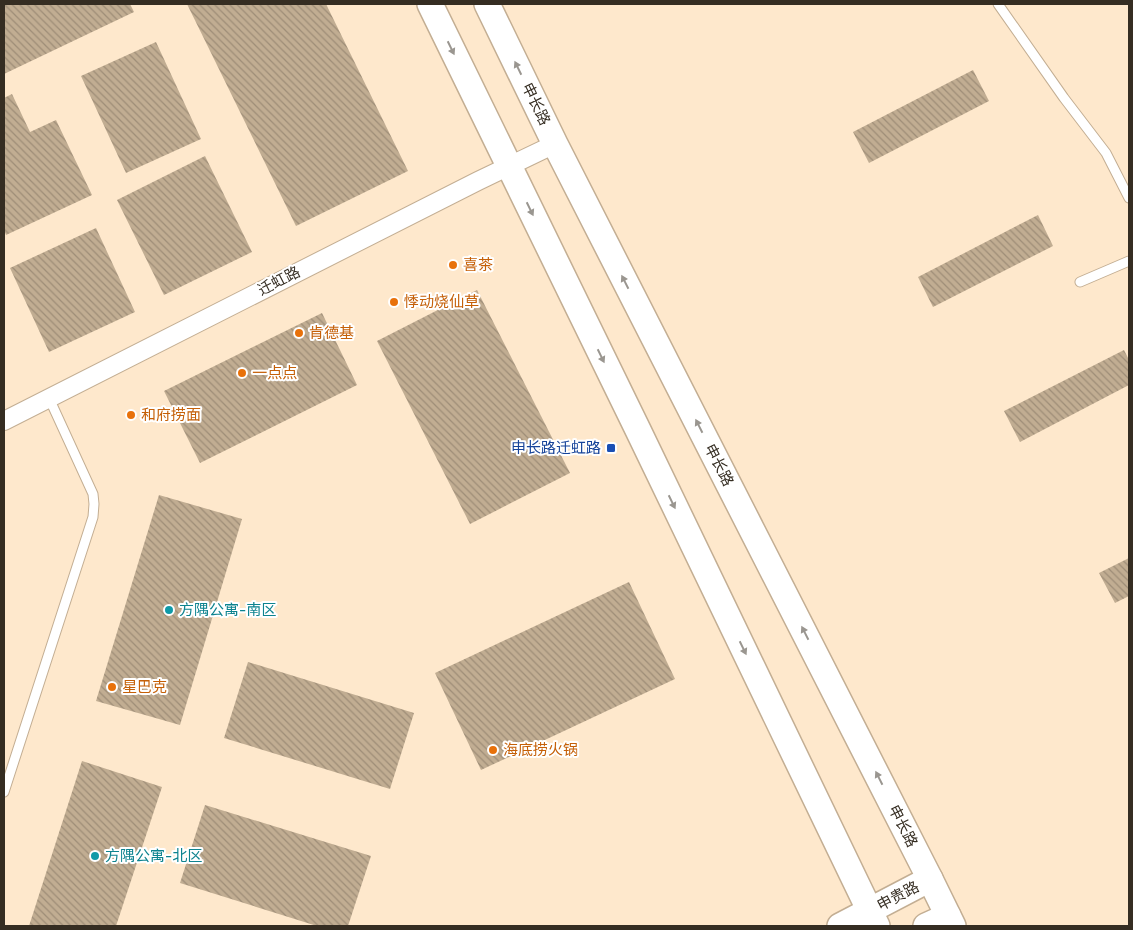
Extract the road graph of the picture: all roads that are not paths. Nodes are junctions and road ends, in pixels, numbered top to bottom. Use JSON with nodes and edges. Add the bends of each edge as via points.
{"nodes":[{"id":1,"x":430,"y":4,"type":"edge"},
{"id":2,"x":487,"y":4,"type":"edge"},
{"id":3,"x":998,"y":4,"type":"edge"},
{"id":4,"x":555,"y":144,"type":"junction"},
{"id":5,"x":509,"y":166,"type":"junction"},
{"id":6,"x":1129,"y":198,"type":"edge"},
{"id":7,"x":1129,"y":261,"type":"edge"},
{"id":8,"x":1080,"y":282,"type":"dead end"},
{"id":9,"x":49,"y":398,"type":"junction"},
{"id":10,"x":4,"y":421,"type":"edge"},
{"id":11,"x":4,"y":792,"type":"edge"},
{"id":12,"x":930,"y":879,"type":"junction"},
{"id":13,"x":874,"y":918,"type":"edge"},
{"id":14,"x":942,"y":923,"type":"edge"},
{"id":15,"x":840,"y":926,"type":"edge"}],
"edges":[{"from":1,"to":5,"type":"main road","one_way":true},
{"from":4,"to":2,"type":"main road","name":"申长路","one_way":true},
{"from":3,"to":6,"type":"lane","via":[[1106,153]]},
{"from":4,"to":5,"type":"street","name":"迁虹路"},
{"from":12,"to":4,"type":"main road","name":"申长路","one_way":true},
{"from":5,"to":9,"type":"street","name":"迁虹路"},
{"from":5,"to":13,"type":"main road","one_way":true},
{"from":7,"to":8,"type":"lane"},
{"from":9,"to":10,"type":"street","name":"迁虹路"},
{"from":9,"to":11,"type":"lane","via":[[93,494],[93,517]]},
{"from":12,"to":13,"type":"main road","name":"申贵路"},
{"from":12,"to":14,"type":"main road","name":"申长路"},
{"from":13,"to":15,"type":"main road","name":"申贵路"}]}
